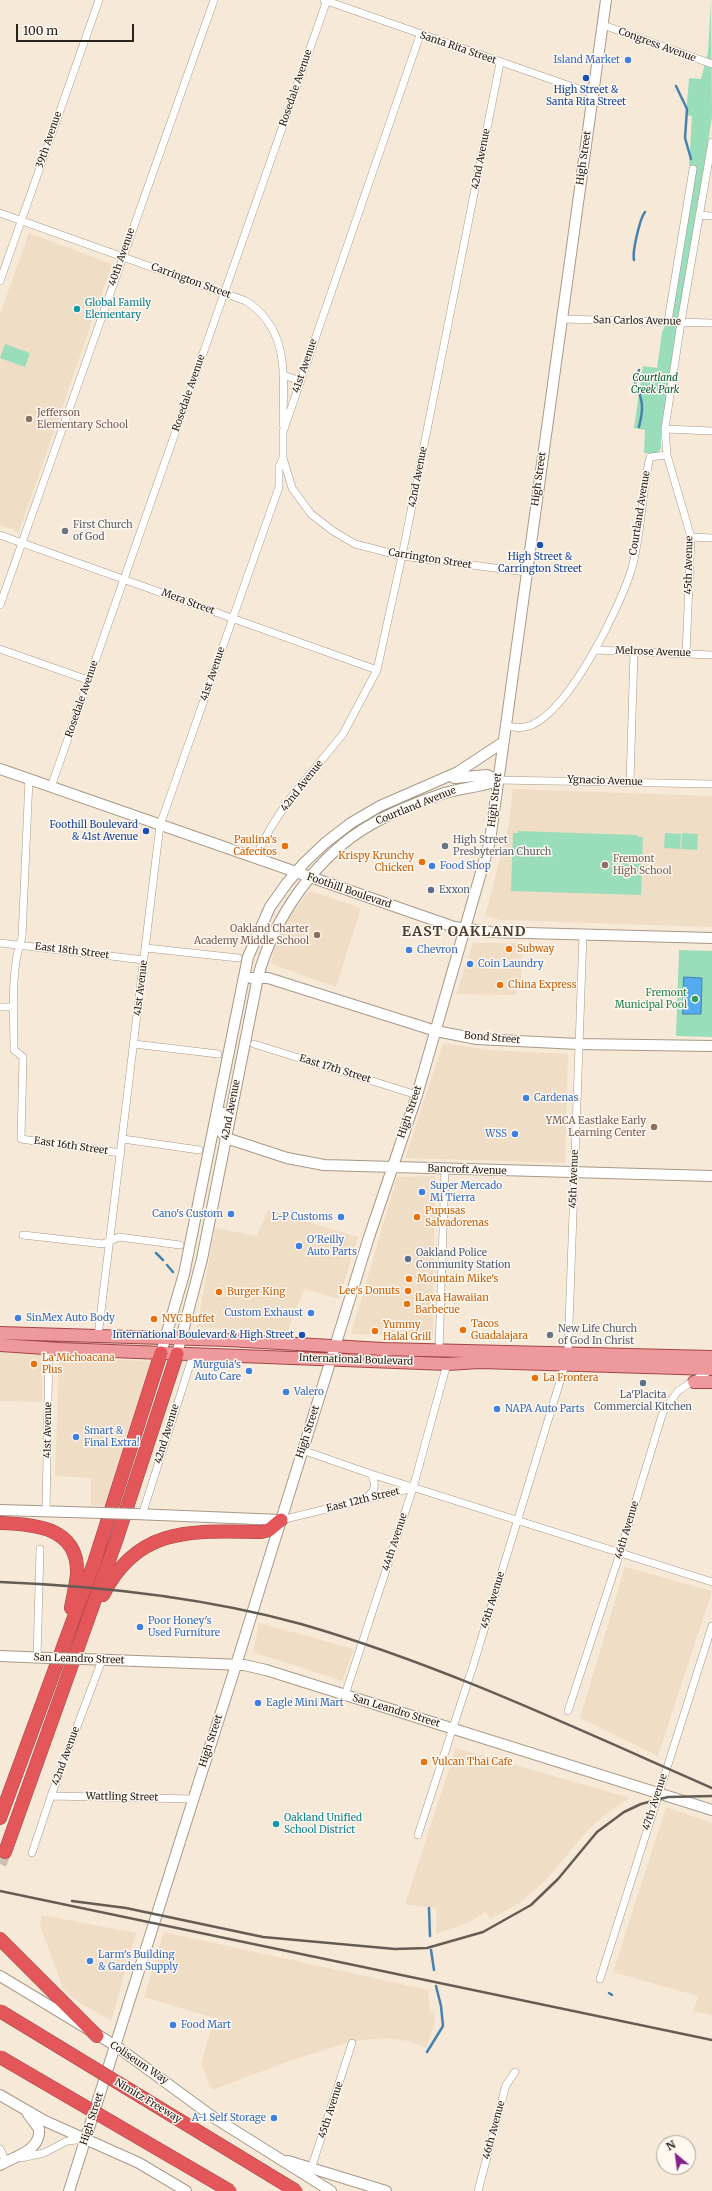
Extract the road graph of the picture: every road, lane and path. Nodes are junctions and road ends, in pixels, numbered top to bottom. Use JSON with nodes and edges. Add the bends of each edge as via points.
{"nodes":[{"id":1,"x":99,"y":0,"type":"edge"},
{"id":2,"x":214,"y":0,"type":"edge"},
{"id":3,"x":326,"y":0,"type":"edge"},
{"id":4,"x":606,"y":0,"type":"edge"},
{"id":5,"x":603,"y":25,"type":"junction"},
{"id":6,"x":420,"y":35,"type":"junction"},
{"id":7,"x":500,"y":63,"type":"junction"},
{"id":8,"x":712,"y":64,"type":"edge"},
{"id":9,"x":593,"y":94,"type":"junction"},
{"id":10,"x":712,"y":142,"type":"edge"},
{"id":11,"x":693,"y":169,"type":"dead end"},
{"id":12,"x":0,"y":213,"type":"edge"},
{"id":13,"x":700,"y":215,"type":"junction"},
{"id":14,"x":712,"y":216,"type":"edge"},
{"id":15,"x":21,"y":220,"type":"junction"},
{"id":16,"x":122,"y":256,"type":"junction"},
{"id":17,"x":0,"y":281,"type":"edge"},
{"id":18,"x":224,"y":293,"type":"junction"},
{"id":19,"x":562,"y":319,"type":"junction"},
{"id":20,"x":668,"y":322,"type":"junction"},
{"id":21,"x":681,"y":322,"type":"junction"},
{"id":22,"x":712,"y":323,"type":"edge"},
{"id":23,"x":283,"y":375,"type":"junction"},
{"id":24,"x":300,"y":381,"type":"junction"},
{"id":25,"x":666,"y":429,"type":"junction"},
{"id":26,"x":712,"y":431,"type":"edge"},
{"id":27,"x":283,"y":432,"type":"junction"},
{"id":28,"x":667,"y":455,"type":"junction"},
{"id":29,"x":283,"y":458,"type":"junction"},
{"id":30,"x":279,"y":487,"type":"junction"},
{"id":31,"x":292,"y":488,"type":"junction"},
{"id":32,"x":0,"y":535,"type":"edge"},
{"id":33,"x":691,"y":537,"type":"junction"},
{"id":34,"x":712,"y":538,"type":"edge"},
{"id":35,"x":22,"y":543,"type":"junction"},
{"id":36,"x":402,"y":556,"type":"junction"},
{"id":37,"x":526,"y":572,"type":"junction"},
{"id":38,"x":124,"y":579,"type":"junction"},
{"id":39,"x":0,"y":605,"type":"edge"},
{"id":40,"x":232,"y":618,"type":"junction"},
{"id":41,"x":0,"y":649,"type":"edge"},
{"id":42,"x":594,"y":650,"type":"junction"},
{"id":43,"x":634,"y":652,"type":"junction"},
{"id":44,"x":686,"y":654,"type":"junction"},
{"id":45,"x":712,"y":655,"type":"edge"},
{"id":46,"x":377,"y":670,"type":"junction"},
{"id":47,"x":88,"y":680,"type":"junction"},
{"id":48,"x":505,"y":726,"type":"junction"},
{"id":49,"x":502,"y":743,"type":"junction"},
{"id":50,"x":0,"y":769,"type":"edge"},
{"id":51,"x":29,"y":779,"type":"junction"},
{"id":52,"x":498,"y":780,"type":"junction"},
{"id":53,"x":630,"y":782,"type":"junction"},
{"id":54,"x":434,"y":784,"type":"junction"},
{"id":55,"x":712,"y":784,"type":"edge"},
{"id":56,"x":51,"y":787,"type":"junction"},
{"id":57,"x":160,"y":825,"type":"junction"},
{"id":58,"x":255,"y":858,"type":"junction"},
{"id":59,"x":296,"y":872,"type":"junction"},
{"id":60,"x":311,"y":878,"type":"junction"},
{"id":61,"x":464,"y":929,"type":"junction"},
{"id":62,"x":583,"y":935,"type":"junction"},
{"id":63,"x":712,"y":938,"type":"edge"},
{"id":64,"x":0,"y":944,"type":"edge"},
{"id":65,"x":19,"y":944,"type":"junction"},
{"id":66,"x":146,"y":948,"type":"junction"},
{"id":67,"x":238,"y":958,"type":"dead end"},
{"id":68,"x":144,"y":960,"type":"junction"},
{"id":69,"x":258,"y":977,"type":"junction"},
{"id":70,"x":239,"y":996,"type":"junction"},
{"id":71,"x":0,"y":1007,"type":"edge"},
{"id":72,"x":14,"y":1007,"type":"junction"},
{"id":73,"x":436,"y":1031,"type":"junction"},
{"id":74,"x":134,"y":1044,"type":"junction"},
{"id":75,"x":254,"y":1044,"type":"dead end"},
{"id":76,"x":578,"y":1044,"type":"junction"},
{"id":77,"x":712,"y":1046,"type":"edge"},
{"id":78,"x":218,"y":1054,"type":"dead end"},
{"id":79,"x":222,"y":1083,"type":"junction"},
{"id":80,"x":416,"y":1095,"type":"junction"},
{"id":81,"x":226,"y":1138,"type":"junction"},
{"id":82,"x":123,"y":1139,"type":"junction"},
{"id":83,"x":199,"y":1150,"type":"dead end"},
{"id":84,"x":121,"y":1153,"type":"junction"},
{"id":85,"x":391,"y":1168,"type":"junction"},
{"id":86,"x":445,"y":1169,"type":"junction"},
{"id":87,"x":574,"y":1174,"type":"junction"},
{"id":88,"x":712,"y":1176,"type":"edge"},
{"id":89,"x":23,"y":1235,"type":"dead end"},
{"id":90,"x":111,"y":1241,"type":"junction"},
{"id":91,"x":180,"y":1245,"type":"dead end"},
{"id":92,"x":0,"y":1333,"type":"edge"},
{"id":93,"x":98,"y":1336,"type":"junction"},
{"id":94,"x":166,"y":1339,"type":"junction"},
{"id":95,"x":181,"y":1339,"type":"junction"},
{"id":96,"x":0,"y":1345,"type":"edge"},
{"id":97,"x":335,"y":1345,"type":"junction"},
{"id":98,"x":49,"y":1348,"type":"junction"},
{"id":99,"x":438,"y":1350,"type":"junction"},
{"id":100,"x":568,"y":1352,"type":"junction"},
{"id":101,"x":161,"y":1353,"type":"junction"},
{"id":102,"x":177,"y":1354,"type":"junction"},
{"id":103,"x":193,"y":1355,"type":"junction"},
{"id":104,"x":712,"y":1357,"type":"edge"},
{"id":105,"x":331,"y":1358,"type":"junction"},
{"id":106,"x":447,"y":1364,"type":"junction"},
{"id":107,"x":565,"y":1365,"type":"junction"},
{"id":108,"x":712,"y":1369,"type":"edge"},
{"id":109,"x":694,"y":1382,"type":"junction"},
{"id":110,"x":712,"y":1382,"type":"edge"},
{"id":111,"x":302,"y":1450,"type":"junction"},
{"id":112,"x":371,"y":1474,"type":"junction"},
{"id":113,"x":413,"y":1488,"type":"junction"},
{"id":114,"x":364,"y":1500,"type":"junction"},
{"id":115,"x":0,"y":1510,"type":"edge"},
{"id":116,"x":46,"y":1511,"type":"junction"},
{"id":117,"x":138,"y":1514,"type":"junction"},
{"id":118,"x":281,"y":1520,"type":"junction"},
{"id":119,"x":518,"y":1522,"type":"junction"},
{"id":120,"x":0,"y":1523,"type":"edge"},
{"id":121,"x":40,"y":1549,"type":"dead end"},
{"id":122,"x":620,"y":1553,"type":"junction"},
{"id":123,"x":712,"y":1582,"type":"edge"},
{"id":124,"x":712,"y":1626,"type":"edge"},
{"id":125,"x":0,"y":1656,"type":"edge"},
{"id":126,"x":37,"y":1658,"type":"junction"},
{"id":127,"x":102,"y":1660,"type":"junction"},
{"id":128,"x":236,"y":1665,"type":"junction"},
{"id":129,"x":50,"y":1682,"type":"junction"},
{"id":130,"x":63,"y":1689,"type":"junction"},
{"id":131,"x":346,"y":1695,"type":"junction"},
{"id":132,"x":568,"y":1711,"type":"dead end"},
{"id":133,"x":452,"y":1728,"type":"junction"},
{"id":134,"x":658,"y":1793,"type":"junction"},
{"id":135,"x":51,"y":1796,"type":"junction"},
{"id":136,"x":193,"y":1799,"type":"junction"},
{"id":137,"x":712,"y":1810,"type":"edge"},
{"id":138,"x":0,"y":1818,"type":"edge"},
{"id":139,"x":418,"y":1835,"type":"dead end"},
{"id":140,"x":4,"y":1852,"type":"tunnel mouth"},
{"id":141,"x":32,"y":1853,"type":"dead end"},
{"id":142,"x":3,"y":1941,"type":"edge"},
{"id":143,"x":0,"y":1976,"type":"edge"},
{"id":144,"x":600,"y":1979,"type":"dead end"},
{"id":145,"x":0,"y":2011,"type":"edge"},
{"id":146,"x":97,"y":2036,"type":"junction"},
{"id":147,"x":352,"y":2043,"type":"dead end"},
{"id":148,"x":116,"y":2046,"type":"junction"},
{"id":149,"x":0,"y":2057,"type":"edge"},
{"id":150,"x":515,"y":2072,"type":"dead end"},
{"id":151,"x":0,"y":2094,"type":"edge"},
{"id":152,"x":19,"y":2105,"type":"junction"},
{"id":153,"x":85,"y":2139,"type":"junction"},
{"id":154,"x":0,"y":2149,"type":"edge"},
{"id":155,"x":3,"y":2163,"type":"edge"},
{"id":156,"x":309,"y":2172,"type":"junction"},
{"id":157,"x":329,"y":2173,"type":"junction"},
{"id":158,"x":69,"y":2191,"type":"edge"},
{"id":159,"x":186,"y":2191,"type":"edge"},
{"id":160,"x":230,"y":2191,"type":"edge"},
{"id":161,"x":296,"y":2191,"type":"edge"},
{"id":162,"x":331,"y":2191,"type":"edge"},
{"id":163,"x":362,"y":2191,"type":"edge"},
{"id":164,"x":386,"y":2191,"type":"edge"},
{"id":165,"x":478,"y":2191,"type":"edge"}],
"edges":[{"from":1,"to":15,"type":"street","name":"39th Avenue"},
{"from":2,"to":16,"type":"street","name":"40th Avenue"},
{"from":3,"to":6,"type":"street","name":"Santa Rita Street"},
{"from":3,"to":18,"type":"street","name":"Rosedale Avenue"},
{"from":4,"to":5,"type":"main road","name":"High Street"},
{"from":5,"to":8,"type":"street","name":"Congress Avenue"},
{"from":5,"to":9,"type":"main road","name":"High Street"},
{"from":6,"to":7,"type":"street","name":"Santa Rita Street"},
{"from":6,"to":24,"type":"street","name":"41st Avenue"},
{"from":7,"to":9,"type":"street","name":"Santa Rita Street"},
{"from":7,"to":36,"type":"street","name":"42nd Avenue"},
{"from":9,"to":19,"type":"main road","name":"High Street"},
{"from":10,"to":13,"type":"street"},
{"from":11,"to":20,"type":"street"},
{"from":12,"to":15,"type":"street","name":"Carrington Street"},
{"from":13,"to":14,"type":"street"},
{"from":13,"to":21,"type":"street"},
{"from":15,"to":16,"type":"street","name":"Carrington Street"},
{"from":15,"to":17,"type":"street","name":"39th Avenue"},
{"from":16,"to":18,"type":"street","name":"Carrington Street"},
{"from":16,"to":35,"type":"street","name":"40th Avenue"},
{"from":18,"to":23,"type":"street","name":"Carrington Street","via":[[256,307],[270,324],[279,342]]},
{"from":18,"to":38,"type":"street","name":"Rosedale Avenue"},
{"from":19,"to":20,"type":"street","name":"San Carlos Avenue"},
{"from":19,"to":37,"type":"main road","name":"High Street"},
{"from":20,"to":21,"type":"street","name":"San Carlos Avenue"},
{"from":21,"to":22,"type":"street","name":"San Carlos Avenue"},
{"from":21,"to":25,"type":"street"},
{"from":23,"to":24,"type":"street"},
{"from":23,"to":27,"type":"street","name":"Carrington Street"},
{"from":24,"to":27,"type":"street","name":"41st Avenue"},
{"from":25,"to":26,"type":"street"},
{"from":25,"to":28,"type":"street"},
{"from":27,"to":29,"type":"street","name":"41st Avenue"},
{"from":28,"to":33,"type":"street","name":"45th Avenue"},
{"from":28,"to":42,"type":"street","name":"Courtland Avenue","via":[[650,457],[631,570]]},
{"from":29,"to":30,"type":"street","name":"41st Avenue","via":[[279,467]]},
{"from":29,"to":31,"type":"street","name":"Carrington Street"},
{"from":30,"to":31,"type":"street"},
{"from":30,"to":40,"type":"street","name":"41st Avenue"},
{"from":31,"to":36,"type":"street","name":"Carrington Street","via":[[311,514],[333,531],[355,544]]},
{"from":32,"to":35,"type":"street","name":"Mera Street"},
{"from":33,"to":34,"type":"street"},
{"from":33,"to":44,"type":"street","name":"45th Avenue"},
{"from":35,"to":38,"type":"street","name":"Mera Street"},
{"from":35,"to":39,"type":"street","name":"40th Avenue"},
{"from":36,"to":37,"type":"street","name":"Carrington Street"},
{"from":36,"to":46,"type":"street","name":"42nd Avenue"},
{"from":37,"to":48,"type":"main road","name":"High Street"},
{"from":38,"to":40,"type":"street","name":"Mera Street"},
{"from":38,"to":47,"type":"street","name":"Rosedale Avenue"},
{"from":40,"to":46,"type":"street","name":"Mera Street"},
{"from":40,"to":57,"type":"street","name":"41st Avenue"},
{"from":41,"to":47,"type":"street"},
{"from":42,"to":43,"type":"street","name":"Melrose Avenue"},
{"from":42,"to":48,"type":"street","name":"Courtland Avenue","via":[[552,710],[530,726]]},
{"from":43,"to":44,"type":"street","name":"Melrose Avenue"},
{"from":43,"to":53,"type":"street"},
{"from":44,"to":45,"type":"street","name":"Melrose Avenue"},
{"from":46,"to":58,"type":"street","name":"42nd Avenue","via":[[343,734],[288,801]]},
{"from":47,"to":56,"type":"street","name":"Rosedale Avenue"},
{"from":48,"to":49,"type":"main road","name":"High Street"},
{"from":49,"to":52,"type":"main road","name":"High Street"},
{"from":49,"to":54,"type":"main road","name":"Courtland Avenue","via":[[469,766]]},
{"from":50,"to":51,"type":"main road","name":"Foothill Boulevard"},
{"from":51,"to":56,"type":"main road","name":"Foothill Boulevard"},
{"from":51,"to":65,"type":"street","via":[[22,937]]},
{"from":52,"to":53,"type":"street","name":"Ygnacio Avenue"},
{"from":52,"to":54,"type":"main road","name":"Courtland Avenue","via":[[494,776],[474,774]]},
{"from":52,"to":60,"type":"main road","name":"Courtland Avenue","via":[[451,791],[386,816],[346,842]]},
{"from":52,"to":61,"type":"main road","name":"High Street","via":[[490,841]]},
{"from":53,"to":55,"type":"street","name":"Ygnacio Avenue"},
{"from":54,"to":59,"type":"main road","name":"Courtland Avenue","via":[[380,806],[351,823],[325,843]]},
{"from":56,"to":57,"type":"main road","name":"Foothill Boulevard"},
{"from":57,"to":58,"type":"main road","name":"Foothill Boulevard"},
{"from":57,"to":66,"type":"street","name":"41st Avenue"},
{"from":58,"to":59,"type":"main road","name":"Foothill Boulevard"},
{"from":59,"to":60,"type":"main road","name":"Foothill Boulevard"},
{"from":59,"to":70,"type":"main road","name":"42nd Avenue","via":[[279,894],[260,927],[248,957]]},
{"from":60,"to":61,"type":"main road","name":"Foothill Boulevard"},
{"from":60,"to":69,"type":"main road","name":"42nd Avenue","via":[[280,920],[268,945]]},
{"from":61,"to":62,"type":"main road","name":"Foothill Boulevard"},
{"from":61,"to":73,"type":"main road","name":"High Street"},
{"from":62,"to":63,"type":"main road","name":"Foothill Boulevard"},
{"from":62,"to":76,"type":"street","name":"45th Avenue"},
{"from":64,"to":65,"type":"street","name":"East 18th Street"},
{"from":65,"to":68,"type":"street","name":"East 18th Street"},
{"from":65,"to":72,"type":"street"},
{"from":66,"to":67,"type":"street"},
{"from":66,"to":68,"type":"street","name":"41st Avenue"},
{"from":68,"to":74,"type":"street","name":"41st Avenue"},
{"from":69,"to":70,"type":"main road","via":[[248,980]]},
{"from":69,"to":73,"type":"main road","name":"Bond Street"},
{"from":69,"to":81,"type":"main road","name":"42nd Avenue"},
{"from":70,"to":79,"type":"main road","name":"42nd Avenue"},
{"from":71,"to":72,"type":"street"},
{"from":72,"to":84,"type":"street","name":"East 16th Street","via":[[14,1050],[23,1057],[21,1139]]},
{"from":73,"to":76,"type":"main road","name":"Bond Street","via":[[477,1039]]},
{"from":73,"to":80,"type":"main road","name":"High Street"},
{"from":74,"to":78,"type":"street"},
{"from":74,"to":82,"type":"street","name":"41st Avenue"},
{"from":75,"to":80,"type":"street","name":"East 17th Street"},
{"from":76,"to":77,"type":"main road","name":"Bond Street"},
{"from":76,"to":87,"type":"street","name":"45th Avenue"},
{"from":79,"to":81,"type":"main road","via":[[225,1100],[220,1130]]},
{"from":79,"to":94,"type":"main road","name":"42nd Avenue","via":[[184,1274]]},
{"from":80,"to":85,"type":"main road","name":"High Street"},
{"from":81,"to":85,"type":"main road","name":"Bancroft Avenue","via":[[276,1155],[310,1163]]},
{"from":81,"to":95,"type":"main road","name":"42nd Avenue","via":[[201,1265]]},
{"from":82,"to":83,"type":"street"},
{"from":82,"to":84,"type":"street","name":"41st Avenue"},
{"from":84,"to":90,"type":"street","name":"41st Avenue"},
{"from":85,"to":86,"type":"main road","name":"Bancroft Avenue"},
{"from":85,"to":97,"type":"main road","name":"High Street"},
{"from":86,"to":87,"type":"main road","name":"Bancroft Avenue"},
{"from":86,"to":99,"type":"street"},
{"from":87,"to":88,"type":"main road","name":"Bancroft Avenue"},
{"from":87,"to":100,"type":"street","name":"45th Avenue"},
{"from":89,"to":90,"type":"street","via":[[103,1244]]},
{"from":90,"to":91,"type":"street","via":[[119,1237]]},
{"from":90,"to":93,"type":"street","name":"41st Avenue"},
{"from":92,"to":93,"type":"main road","name":"International Boulevard"},
{"from":93,"to":94,"type":"main road","name":"International Boulevard"},
{"from":94,"to":95,"type":"main road","name":"International Boulevard"},
{"from":94,"to":101,"type":"main road","name":"42nd Avenue"},
{"from":95,"to":97,"type":"main road","name":"International Boulevard"},
{"from":95,"to":102,"type":"main road","name":"42nd Avenue"},
{"from":96,"to":98,"type":"main road","name":"International Boulevard"},
{"from":97,"to":99,"type":"main road","name":"International Boulevard"},
{"from":97,"to":105,"type":"main road","name":"High Street"},
{"from":98,"to":101,"type":"main road","name":"International Boulevard"},
{"from":98,"to":116,"type":"street","name":"41st Avenue"},
{"from":99,"to":100,"type":"main road","name":"International Boulevard"},
{"from":100,"to":104,"type":"main road","name":"International Boulevard"},
{"from":101,"to":102,"type":"main road","name":"International Boulevard"},
{"from":101,"to":129,"type":"highway","via":[[113,1506]]},
{"from":102,"to":103,"type":"main road","name":"International Boulevard"},
{"from":102,"to":130,"type":"highway","via":[[121,1527]]},
{"from":103,"to":105,"type":"main road","name":"International Boulevard"},
{"from":103,"to":117,"type":"street","name":"42nd Avenue"},
{"from":105,"to":106,"type":"main road","name":"International Boulevard"},
{"from":105,"to":111,"type":"main road","name":"High Street"},
{"from":106,"to":107,"type":"main road","name":"International Boulevard","via":[[480,1362]]},
{"from":106,"to":113,"type":"street","name":"44th Avenue"},
{"from":107,"to":108,"type":"main road","name":"International Boulevard"},
{"from":107,"to":119,"type":"street","name":"45th Avenue"},
{"from":108,"to":109,"type":"street","name":"46th Avenue"},
{"from":109,"to":110,"type":"main road"},
{"from":109,"to":122,"type":"street","name":"46th Avenue","via":[[678,1391],[663,1412]]},
{"from":111,"to":112,"type":"street"},
{"from":111,"to":118,"type":"main road","name":"High Street"},
{"from":112,"to":113,"type":"street"},
{"from":112,"to":114,"type":"street","via":[[376,1484],[374,1491]]},
{"from":113,"to":114,"type":"street","name":"East 12th Street"},
{"from":113,"to":119,"type":"street","name":"East 12th Street"},
{"from":113,"to":131,"type":"street","name":"44th Avenue"},
{"from":114,"to":118,"type":"street","name":"East 12th Street"},
{"from":115,"to":116,"type":"main road","name":"East 12th Street"},
{"from":116,"to":117,"type":"main road","name":"East 12th Street","bridge":true},
{"from":117,"to":118,"type":"main road","name":"East 12th Street"},
{"from":118,"to":128,"type":"main road","name":"High Street"},
{"from":118,"to":130,"type":"highway","via":[[269,1530],[261,1532],[183,1532],[159,1540],[141,1551],[117,1573],[105,1591]]},
{"from":119,"to":122,"type":"street","name":"East 12th Street"},
{"from":119,"to":133,"type":"street","name":"45th Avenue"},
{"from":120,"to":129,"type":"highway","via":[[44,1527],[63,1539],[75,1557],[76,1582]]},
{"from":121,"to":126,"type":"street"},
{"from":122,"to":123,"type":"street","name":"East 12th Street"},
{"from":122,"to":132,"type":"street","name":"46th Avenue"},
{"from":124,"to":134,"type":"street","name":"47th Avenue"},
{"from":125,"to":126,"type":"main road","name":"San Leandro Street"},
{"from":126,"to":127,"type":"main road","name":"San Leandro Street","bridge":true},
{"from":127,"to":128,"type":"main road","name":"San Leandro Street"},
{"from":127,"to":135,"type":"street","name":"42nd Avenue"},
{"from":128,"to":131,"type":"main road","name":"San Leandro Street","via":[[266,1670]]},
{"from":128,"to":136,"type":"main road","name":"High Street"},
{"from":129,"to":138,"type":"highway"},
{"from":130,"to":140,"type":"highway"},
{"from":131,"to":133,"type":"main road","name":"San Leandro Street"},
{"from":133,"to":134,"type":"main road","name":"San Leandro Street"},
{"from":133,"to":139,"type":"street","name":"45th Avenue"},
{"from":134,"to":137,"type":"main road","name":"San Leandro Street"},
{"from":134,"to":144,"type":"street","name":"47th Avenue"},
{"from":135,"to":136,"type":"street","name":"Wattling Street"},
{"from":135,"to":141,"type":"street","name":"42nd Avenue"},
{"from":136,"to":148,"type":"main road","name":"High Street"},
{"from":142,"to":146,"type":"highway"},
{"from":143,"to":146,"type":"main road","name":"Coliseum Way"},
{"from":145,"to":161,"type":"highway","name":"Nimitz Freeway","bridge":true},
{"from":146,"to":148,"type":"main road","name":"Coliseum Way"},
{"from":147,"to":156,"type":"street","name":"45th Avenue"},
{"from":148,"to":153,"type":"main road","name":"High Street"},
{"from":148,"to":156,"type":"main road","name":"Coliseum Way","via":[[213,2117],[274,2157]]},
{"from":149,"to":160,"type":"highway","bridge":true},
{"from":150,"to":165,"type":"street","name":"46th Avenue","via":[[506,2085]]},
{"from":151,"to":152,"type":"main road"},
{"from":152,"to":153,"type":"main road","via":[[45,2121]]},
{"from":152,"to":155,"type":"main road","via":[[36,2123],[39,2129],[38,2139],[30,2149]]},
{"from":153,"to":155,"type":"street","via":[[67,2141],[44,2153]]},
{"from":153,"to":158,"type":"main road","name":"High Street"},
{"from":153,"to":159,"type":"main road","via":[[139,2163]]},
{"from":154,"to":155,"type":"street"},
{"from":156,"to":157,"type":"main road","name":"Coliseum Way"},
{"from":156,"to":162,"type":"main road","name":"Coliseum Way"},
{"from":157,"to":163,"type":"main road"},
{"from":157,"to":164,"type":"main road","name":"Coliseum Way"}]}
